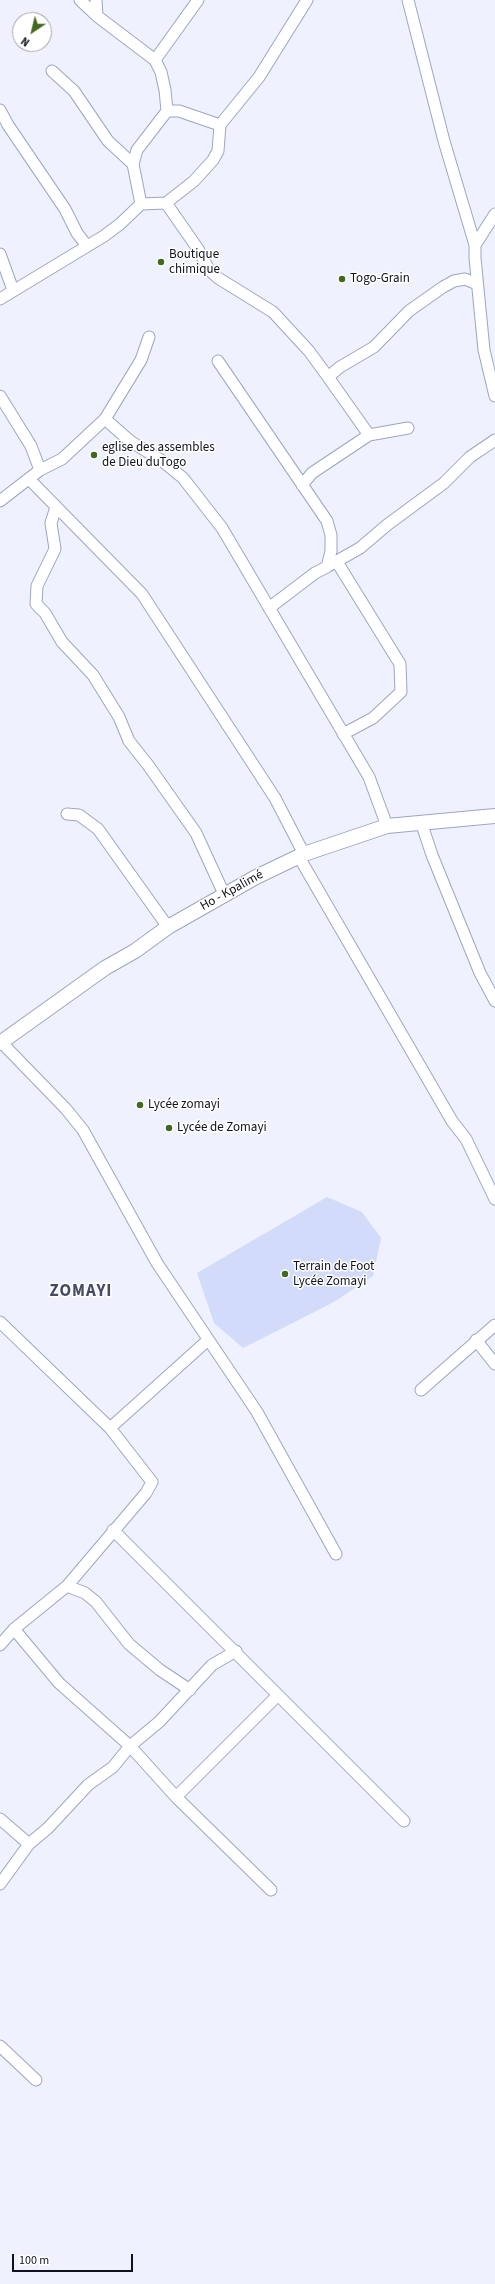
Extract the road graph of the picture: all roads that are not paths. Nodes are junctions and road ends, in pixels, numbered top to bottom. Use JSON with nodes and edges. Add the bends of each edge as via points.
{"nodes":[{"id":1,"x":80,"y":0,"type":"edge"},
{"id":2,"x":96,"y":0,"type":"edge"},
{"id":3,"x":198,"y":0,"type":"edge"},
{"id":4,"x":307,"y":0,"type":"edge"},
{"id":5,"x":408,"y":0,"type":"edge"},
{"id":6,"x":97,"y":16,"type":"junction"},
{"id":7,"x":155,"y":60,"type":"junction"},
{"id":8,"x":52,"y":71,"type":"dead end"},
{"id":9,"x":0,"y":110,"type":"edge"},
{"id":10,"x":167,"y":111,"type":"junction"},
{"id":11,"x":220,"y":125,"type":"junction"},
{"id":12,"x":133,"y":164,"type":"junction"},
{"id":13,"x":166,"y":203,"type":"junction"},
{"id":14,"x":141,"y":204,"type":"junction"},
{"id":15,"x":495,"y":214,"type":"edge"},
{"id":16,"x":475,"y":245,"type":"junction"},
{"id":17,"x":87,"y":246,"type":"junction"},
{"id":18,"x":0,"y":254,"type":"edge"},
{"id":19,"x":477,"y":284,"type":"junction"},
{"id":20,"x":13,"y":290,"type":"junction"},
{"id":21,"x":0,"y":299,"type":"edge"},
{"id":22,"x":149,"y":337,"type":"dead end"},
{"id":23,"x":218,"y":361,"type":"dead end"},
{"id":24,"x":328,"y":377,"type":"junction"},
{"id":25,"x":0,"y":396,"type":"edge"},
{"id":26,"x":495,"y":396,"type":"edge"},
{"id":27,"x":105,"y":419,"type":"junction"},
{"id":28,"x":408,"y":428,"type":"dead end"},
{"id":29,"x":369,"y":435,"type":"junction"},
{"id":30,"x":495,"y":440,"type":"edge"},
{"id":31,"x":40,"y":470,"type":"junction"},
{"id":32,"x":28,"y":479,"type":"junction"},
{"id":33,"x":302,"y":485,"type":"junction"},
{"id":34,"x":0,"y":501,"type":"edge"},
{"id":35,"x":56,"y":507,"type":"junction"},
{"id":36,"x":337,"y":562,"type":"junction"},
{"id":37,"x":327,"y":567,"type":"junction"},
{"id":38,"x":269,"y":608,"type":"junction"},
{"id":39,"x":343,"y":734,"type":"junction"},
{"id":40,"x":67,"y":814,"type":"dead end"},
{"id":41,"x":495,"y":816,"type":"edge"},
{"id":42,"x":421,"y":822,"type":"junction"},
{"id":43,"x":387,"y":826,"type":"junction"},
{"id":44,"x":301,"y":855,"type":"junction"},
{"id":45,"x":224,"y":894,"type":"junction"},
{"id":46,"x":168,"y":928,"type":"junction"},
{"id":47,"x":495,"y":1001,"type":"edge"},
{"id":48,"x":0,"y":1043,"type":"edge"},
{"id":49,"x":495,"y":1200,"type":"edge"},
{"id":50,"x":1,"y":1324,"type":"edge"},
{"id":51,"x":495,"y":1325,"type":"edge"},
{"id":52,"x":208,"y":1340,"type":"junction"},
{"id":53,"x":476,"y":1340,"type":"junction"},
{"id":54,"x":495,"y":1364,"type":"edge"},
{"id":55,"x":421,"y":1390,"type":"dead end"},
{"id":56,"x":110,"y":1428,"type":"junction"},
{"id":57,"x":113,"y":1530,"type":"junction"},
{"id":58,"x":336,"y":1554,"type":"dead end"},
{"id":59,"x":67,"y":1586,"type":"junction"},
{"id":60,"x":14,"y":1629,"type":"junction"},
{"id":61,"x":0,"y":1645,"type":"edge"},
{"id":62,"x":236,"y":1651,"type":"junction"},
{"id":63,"x":190,"y":1690,"type":"junction"},
{"id":64,"x":278,"y":1695,"type":"junction"},
{"id":65,"x":130,"y":1746,"type":"junction"},
{"id":66,"x":176,"y":1797,"type":"junction"},
{"id":67,"x":0,"y":1819,"type":"edge"},
{"id":68,"x":404,"y":1821,"type":"dead end"},
{"id":69,"x":29,"y":1844,"type":"junction"},
{"id":70,"x":0,"y":1884,"type":"edge"},
{"id":71,"x":271,"y":1890,"type":"dead end"},
{"id":72,"x":0,"y":2046,"type":"edge"},
{"id":73,"x":36,"y":2080,"type":"dead end"}],
"edges":[{"from":1,"to":6,"type":"street"},
{"from":2,"to":6,"type":"street"},
{"from":3,"to":7,"type":"street"},
{"from":4,"to":11,"type":"street","via":[[259,77]]},
{"from":5,"to":16,"type":"street","via":[[444,141]]},
{"from":6,"to":7,"type":"street"},
{"from":7,"to":10,"type":"street","via":[[162,72]]},
{"from":8,"to":12,"type":"street","via":[[74,91],[108,140]]},
{"from":9,"to":17,"type":"street"},
{"from":10,"to":11,"type":"street","via":[[179,111]]},
{"from":10,"to":12,"type":"street","via":[[137,150]]},
{"from":11,"to":13,"type":"street","via":[[218,151],[213,160],[180,193]]},
{"from":12,"to":14,"type":"street"},
{"from":13,"to":14,"type":"street"},
{"from":13,"to":24,"type":"street","via":[[198,249],[209,270],[273,312],[309,351]]},
{"from":14,"to":17,"type":"street","via":[[120,224]]},
{"from":15,"to":16,"type":"street"},
{"from":16,"to":19,"type":"street"},
{"from":17,"to":20,"type":"street"},
{"from":18,"to":20,"type":"street"},
{"from":19,"to":24,"type":"street","via":[[465,279],[443,287],[409,311],[374,347]]},
{"from":19,"to":26,"type":"street","via":[[484,350]]},
{"from":20,"to":21,"type":"street"},
{"from":22,"to":27,"type":"street","via":[[141,360]]},
{"from":23,"to":33,"type":"street"},
{"from":24,"to":29,"type":"street"},
{"from":25,"to":31,"type":"street","via":[[30,446]]},
{"from":27,"to":31,"type":"street","via":[[62,459]]},
{"from":27,"to":38,"type":"street","via":[[130,441],[170,466],[190,486],[234,545]]},
{"from":28,"to":29,"type":"street"},
{"from":29,"to":33,"type":"street","via":[[312,473]]},
{"from":30,"to":36,"type":"street","via":[[470,457],[444,483],[360,548]]},
{"from":31,"to":32,"type":"street"},
{"from":32,"to":34,"type":"street"},
{"from":32,"to":35,"type":"street"},
{"from":33,"to":37,"type":"street","via":[[327,521],[331,535],[331,551]]},
{"from":35,"to":44,"type":"street","via":[[142,594],[275,798]]},
{"from":35,"to":45,"type":"street","via":[[51,523],[55,549],[37,586],[36,604],[45,613],[65,647],[93,675],[119,717],[129,741],[196,833]]},
{"from":36,"to":37,"type":"street"},
{"from":36,"to":39,"type":"street","via":[[400,664],[401,692],[373,718]]},
{"from":37,"to":38,"type":"street","via":[[315,573]]},
{"from":38,"to":39,"type":"street"},
{"from":39,"to":43,"type":"street","via":[[369,777]]},
{"from":40,"to":46,"type":"street","via":[[79,815],[98,829]]},
{"from":41,"to":42,"type":"main road","name":"Ho - Kpalimé"},
{"from":42,"to":43,"type":"main road","name":"Ho - Kpalimé"},
{"from":42,"to":47,"type":"street","via":[[480,973]]},
{"from":43,"to":44,"type":"main road","name":"Ho - Kpalimé"},
{"from":44,"to":45,"type":"main road","name":"Ho - Kpalimé"},
{"from":44,"to":49,"type":"street","via":[[452,1121],[466,1139]]},
{"from":45,"to":46,"type":"main road","name":"Ho - Kpalimé"},
{"from":46,"to":48,"type":"main road","name":"Ho - Kpalimé","via":[[105,968]]},
{"from":48,"to":52,"type":"street","via":[[66,1109],[83,1130],[157,1263]]},
{"from":50,"to":56,"type":"street"},
{"from":51,"to":53,"type":"street"},
{"from":52,"to":56,"type":"street"},
{"from":52,"to":58,"type":"street","via":[[257,1412]]},
{"from":53,"to":54,"type":"street"},
{"from":53,"to":55,"type":"street"},
{"from":56,"to":57,"type":"street","via":[[152,1482],[146,1493]]},
{"from":57,"to":59,"type":"street"},
{"from":57,"to":62,"type":"street"},
{"from":59,"to":60,"type":"street"},
{"from":59,"to":63,"type":"street","via":[[85,1593],[96,1602],[129,1644]]},
{"from":60,"to":61,"type":"street"},
{"from":60,"to":65,"type":"street","via":[[59,1683]]},
{"from":62,"to":63,"type":"street","via":[[212,1665]]},
{"from":62,"to":64,"type":"street"},
{"from":63,"to":65,"type":"street","via":[[159,1722]]},
{"from":64,"to":66,"type":"street"},
{"from":64,"to":68,"type":"street"},
{"from":65,"to":66,"type":"street"},
{"from":65,"to":69,"type":"street","via":[[113,1766],[88,1785],[48,1828]]},
{"from":66,"to":71,"type":"street"},
{"from":67,"to":69,"type":"street"},
{"from":69,"to":70,"type":"street"},
{"from":72,"to":73,"type":"street"}]}
